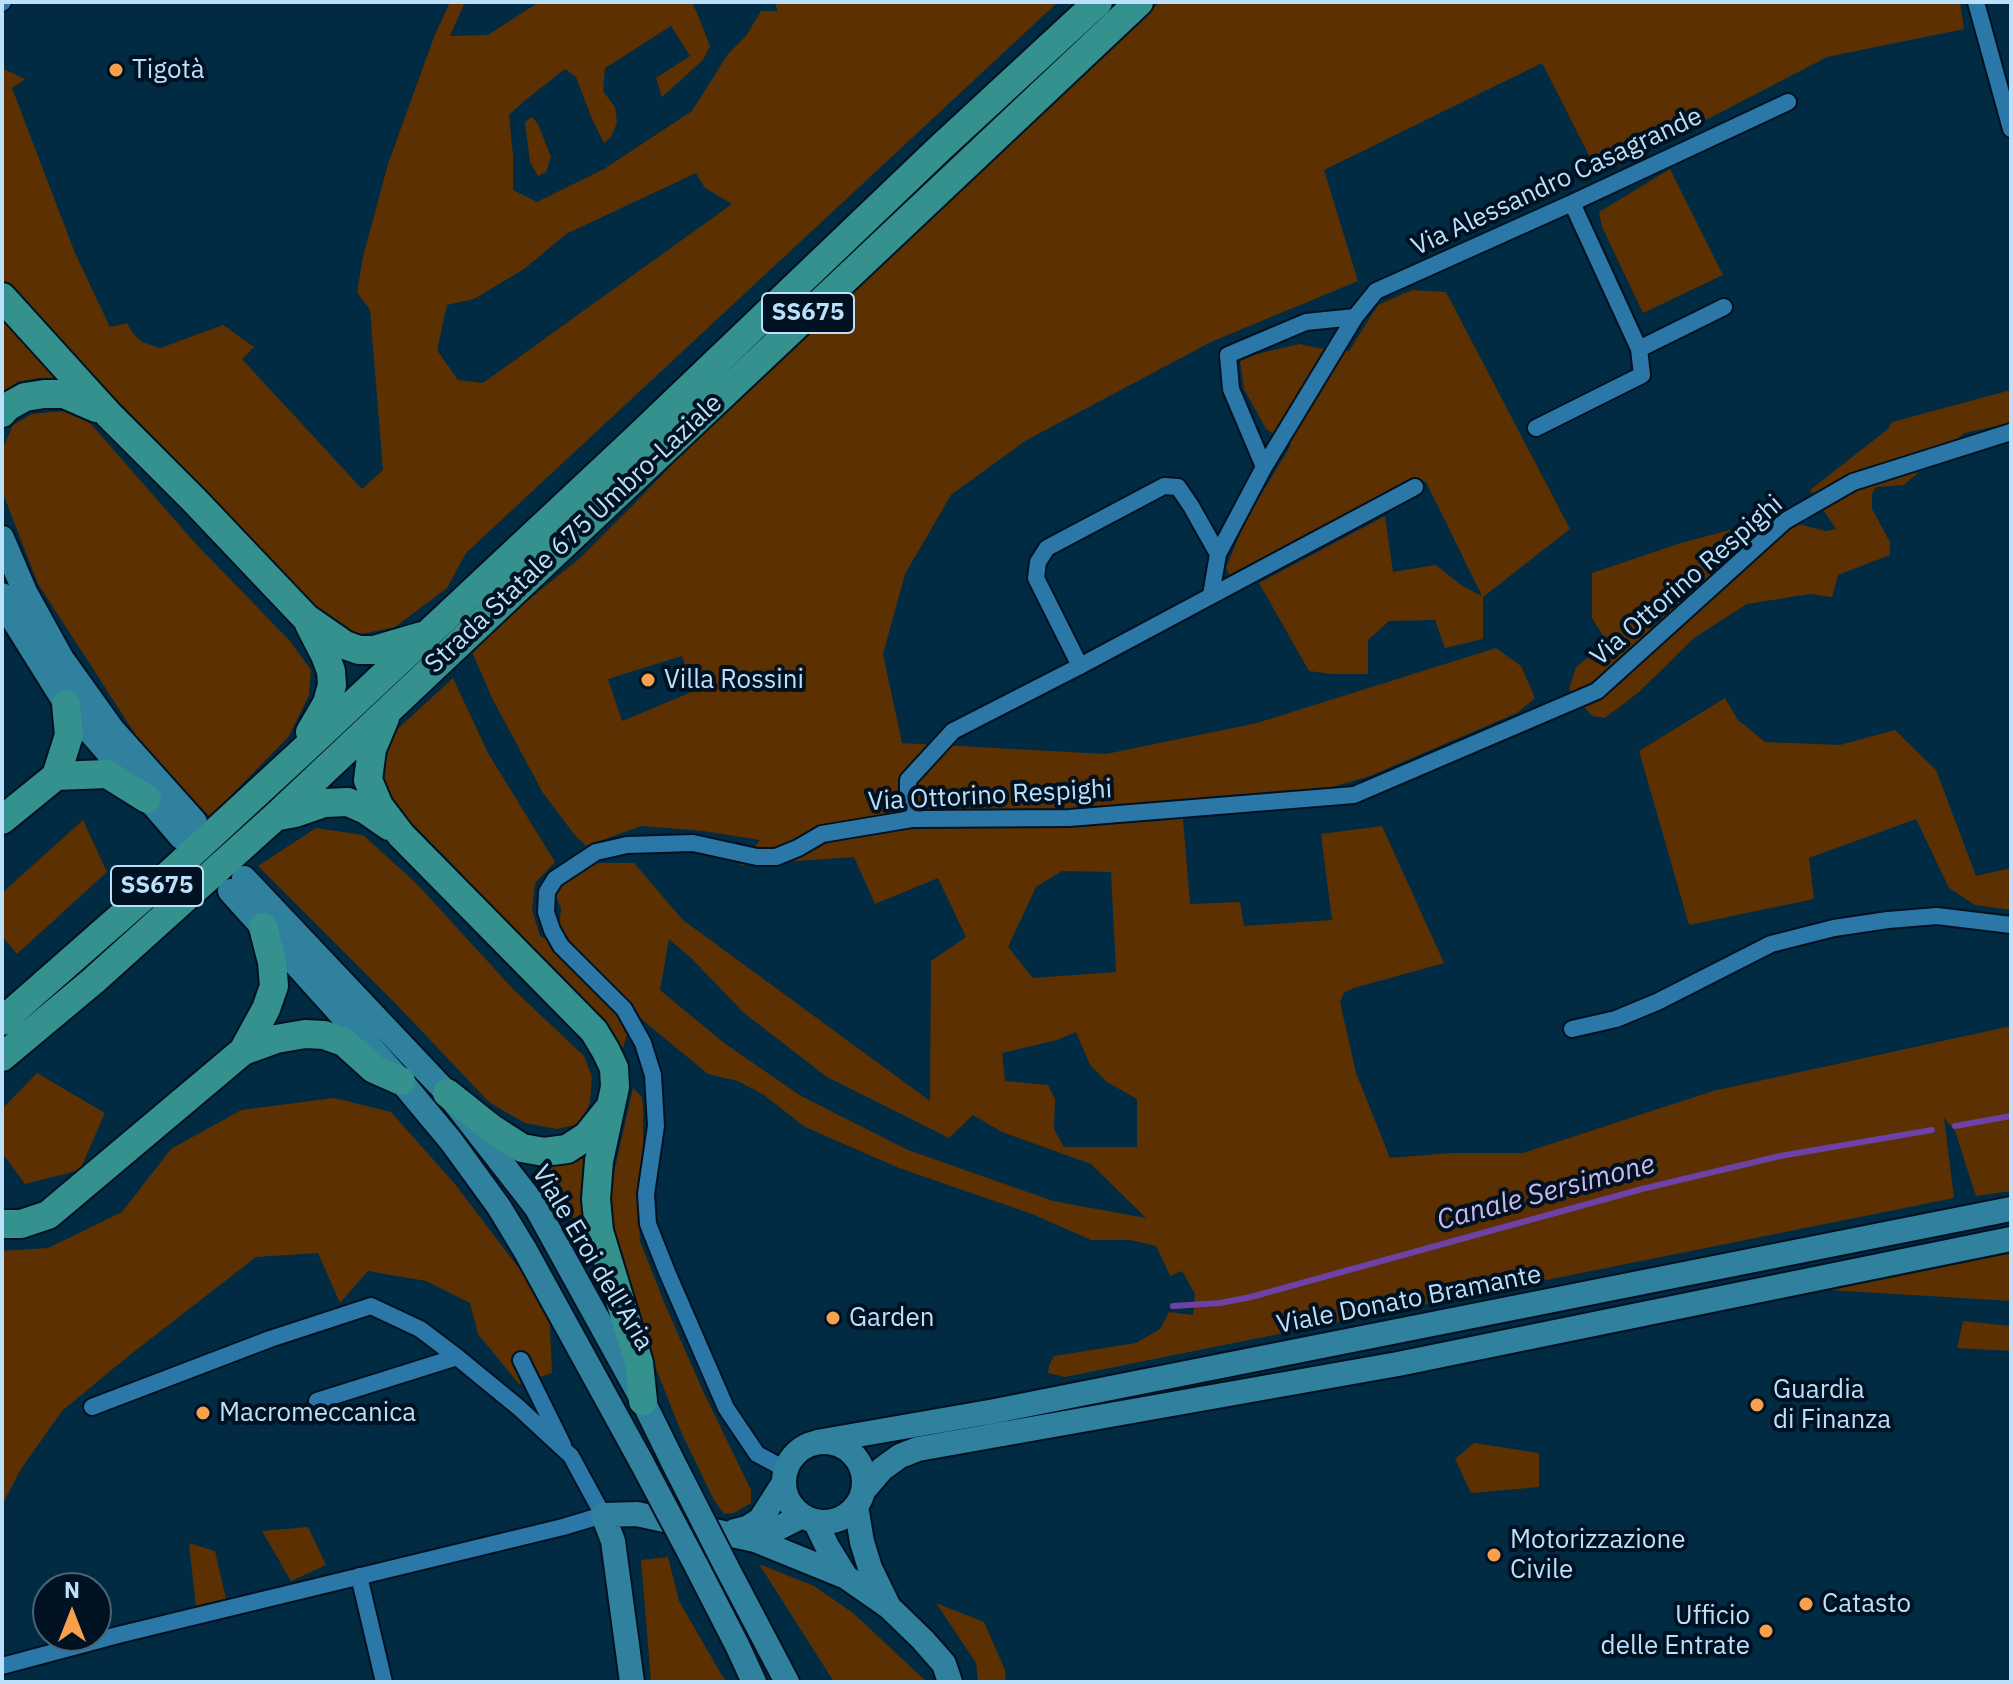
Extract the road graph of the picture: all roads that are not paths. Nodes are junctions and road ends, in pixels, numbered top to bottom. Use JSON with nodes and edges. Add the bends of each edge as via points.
{"nodes":[{"id":1,"x":1098,"y":2,"type":"edge"},
{"id":2,"x":1139,"y":2,"type":"edge"},
{"id":3,"x":1976,"y":2,"type":"edge"},
{"id":4,"x":1788,"y":102,"type":"dead end"},
{"id":5,"x":2011,"y":129,"type":"edge"},
{"id":6,"x":1572,"y":203,"type":"junction"},
{"id":7,"x":2,"y":297,"type":"edge"},
{"id":8,"x":1724,"y":307,"type":"dead end"},
{"id":9,"x":1355,"y":317,"type":"junction"},
{"id":10,"x":1639,"y":349,"type":"junction"},
{"id":11,"x":2,"y":413,"type":"edge"},
{"id":12,"x":109,"y":415,"type":"junction"},
{"id":13,"x":1536,"y":428,"type":"dead end"},
{"id":14,"x":2011,"y":432,"type":"edge"},
{"id":15,"x":1264,"y":467,"type":"junction"},
{"id":16,"x":1415,"y":487,"type":"dead end"},
{"id":17,"x":2,"y":538,"type":"edge"},
{"id":18,"x":1218,"y":554,"type":"junction"},
{"id":19,"x":2,"y":595,"type":"edge"},
{"id":20,"x":1211,"y":595,"type":"junction"},
{"id":21,"x":306,"y":618,"type":"junction"},
{"id":22,"x":427,"y":635,"type":"junction"},
{"id":23,"x":1080,"y":666,"type":"junction"},
{"id":24,"x":66,"y":704,"type":"junction"},
{"id":25,"x":389,"y":708,"type":"junction"},
{"id":26,"x":306,"y":748,"type":"junction"},
{"id":27,"x":56,"y":776,"type":"junction"},
{"id":28,"x":147,"y":799,"type":"junction"},
{"id":29,"x":275,"y":817,"type":"junction"},
{"id":30,"x":912,"y":819,"type":"junction"},
{"id":31,"x":2,"y":820,"type":"edge"},
{"id":32,"x":401,"y":835,"type":"junction"},
{"id":33,"x":2011,"y":925,"type":"edge"},
{"id":34,"x":263,"y":927,"type":"junction"},
{"id":35,"x":2,"y":1021,"type":"edge"},
{"id":36,"x":1572,"y":1029,"type":"dead end"},
{"id":37,"x":243,"y":1051,"type":"junction"},
{"id":38,"x":2,"y":1057,"type":"edge"},
{"id":39,"x":401,"y":1081,"type":"junction"},
{"id":40,"x":447,"y":1093,"type":"junction"},
{"id":41,"x":612,"y":1104,"type":"junction"},
{"id":42,"x":2,"y":1205,"type":"edge"},
{"id":43,"x":2011,"y":1209,"type":"edge"},
{"id":44,"x":48,"y":1215,"type":"junction"},
{"id":45,"x":2,"y":1224,"type":"edge"},
{"id":46,"x":2011,"y":1239,"type":"edge"},
{"id":47,"x":457,"y":1357,"type":"junction"},
{"id":48,"x":521,"y":1360,"type":"dead end"},
{"id":49,"x":317,"y":1401,"type":"dead end"},
{"id":50,"x":643,"y":1401,"type":"junction"},
{"id":51,"x":92,"y":1407,"type":"dead end"},
{"id":52,"x":817,"y":1442,"type":"junction"},
{"id":53,"x":567,"y":1453,"type":"junction"},
{"id":54,"x":784,"y":1476,"type":"junction"},
{"id":55,"x":860,"y":1498,"type":"junction"},
{"id":56,"x":603,"y":1515,"type":"junction"},
{"id":57,"x":808,"y":1519,"type":"junction"},
{"id":58,"x":724,"y":1533,"type":"junction"},
{"id":59,"x":755,"y":1540,"type":"junction"},
{"id":60,"x":359,"y":1576,"type":"junction"},
{"id":61,"x":846,"y":1577,"type":"junction"},
{"id":62,"x":889,"y":1607,"type":"junction"},
{"id":63,"x":2,"y":1666,"type":"edge"},
{"id":64,"x":384,"y":1682,"type":"edge"},
{"id":65,"x":632,"y":1682,"type":"edge"},
{"id":66,"x":754,"y":1682,"type":"edge"},
{"id":67,"x":787,"y":1682,"type":"edge"},
{"id":68,"x":950,"y":1682,"type":"edge"}],
"edges":[{"from":1,"to":22,"type":"highway","name":"Strada Statale 675 Umbro-Laziale","number":"SS675"},
{"from":2,"to":25,"type":"highway","name":"Strada Statale 675 Umbro-Laziale","number":"SS675"},
{"from":3,"to":5,"type":"street"},
{"from":4,"to":6,"type":"street","name":"Via Alessandro Casagrande"},
{"from":6,"to":9,"type":"street","name":"Via Alessandro Casagrande","via":[[1376,291]]},
{"from":6,"to":10,"type":"street"},
{"from":7,"to":12,"type":"highway"},
{"from":8,"to":10,"type":"street"},
{"from":9,"to":15,"type":"street","name":"Via Alessandro Casagrande"},
{"from":9,"to":15,"type":"street","via":[[1306,322],[1228,355],[1231,389]]},
{"from":10,"to":13,"type":"street","via":[[1642,375]]},
{"from":11,"to":12,"type":"highway","via":[[25,397],[64,394]]},
{"from":12,"to":21,"type":"highway"},
{"from":14,"to":30,"type":"street","name":"Via Ottorino Respighi","via":[[1853,482],[1785,521],[1597,691],[1354,795],[1069,818]]},
{"from":15,"to":18,"type":"street","name":"Via Alessandro Casagrande"},
{"from":16,"to":20,"type":"street"},
{"from":17,"to":28,"type":"main road","via":[[62,659],[188,830]]},
{"from":18,"to":20,"type":"street","name":"Via Alessandro Casagrande"},
{"from":18,"to":23,"type":"street","via":[[1178,487],[1164,486],[1047,548],[1036,578]]},
{"from":19,"to":24,"type":"main road"},
{"from":20,"to":23,"type":"street"},
{"from":21,"to":22,"type":"highway","via":[[359,650]]},
{"from":21,"to":26,"type":"highway","via":[[325,655],[332,685]]},
{"from":22,"to":26,"type":"highway","name":"Strada Statale 675 Umbro-Laziale","number":"SS675"},
{"from":23,"to":30,"type":"street","via":[[953,731],[908,780]]},
{"from":24,"to":27,"type":"highway","via":[[69,735]]},
{"from":24,"to":28,"type":"main road"},
{"from":25,"to":29,"type":"highway","name":"Strada Statale 675 Umbro-Laziale","number":"SS675"},
{"from":25,"to":32,"type":"highway","via":[[372,749],[368,780]]},
{"from":26,"to":35,"type":"highway","name":"Strada Statale 675 Umbro-Laziale","number":"SS675"},
{"from":27,"to":28,"type":"highway","via":[[107,774]]},
{"from":27,"to":31,"type":"highway"},
{"from":29,"to":32,"type":"highway","via":[[348,802]]},
{"from":29,"to":38,"type":"highway","name":"Strada Statale 675 Umbro-Laziale","number":"SS675"},
{"from":30,"to":54,"type":"street","name":"Via Ottorino Respighi","via":[[822,834],[776,857],[693,843],[627,845],[596,852],[555,879],[547,892],[546,912],[561,946],[624,1009],[643,1043],[653,1075],[656,1126],[646,1194],[648,1224],[726,1408],[757,1454]]},
{"from":32,"to":41,"type":"highway","via":[[594,1031],[614,1068]]},
{"from":33,"to":36,"type":"street","via":[[1937,916],[1834,928],[1771,944],[1657,1002]]},
{"from":34,"to":37,"type":"highway","via":[[274,986]]},
{"from":34,"to":39,"type":"main road","name":"Viale Eroi dell'Aria"},
{"from":34,"to":40,"type":"main road","name":"Viale Eroi dell'Aria","via":[[237,884]]},
{"from":37,"to":39,"type":"highway","via":[[276,1039],[324,1035],[344,1042],[374,1069]]},
{"from":37,"to":44,"type":"highway"},
{"from":39,"to":66,"type":"main road","name":"Viale Eroi dell'Aria","bridge":true,"via":[[451,1141],[525,1250]]},
{"from":40,"to":41,"type":"highway","via":[[522,1148],[544,1152],[567,1149],[587,1136]]},
{"from":40,"to":50,"type":"main road","name":"Viale Eroi dell'Aria","via":[[536,1207]]},
{"from":41,"to":50,"type":"highway","via":[[599,1161],[599,1231],[639,1363]]},
{"from":42,"to":44,"type":"highway"},
{"from":43,"to":52,"type":"main road","name":"Viale Donato Bramante"},
{"from":44,"to":45,"type":"highway"},
{"from":46,"to":55,"type":"main road","via":[[1398,1364],[918,1449],[882,1469]]},
{"from":47,"to":49,"type":"street"},
{"from":47,"to":51,"type":"street","via":[[420,1329],[371,1306]]},
{"from":47,"to":53,"type":"street"},
{"from":48,"to":53,"type":"street"},
{"from":50,"to":67,"type":"main road","name":"Viale Eroi dell'Aria","bridge":true},
{"from":52,"to":54,"type":"main road","name":"Viale Donato Bramante","via":[[790,1459]]},
{"from":52,"to":55,"type":"main road","via":[[843,1446],[853,1454],[864,1477]]},
{"from":53,"to":56,"type":"street"},
{"from":54,"to":57,"type":"main road","via":[[792,1508]]},
{"from":54,"to":58,"type":"main road","name":"Viale Donato Bramante","via":[[760,1520]]},
{"from":55,"to":57,"type":"main road","via":[[838,1520]]},
{"from":55,"to":62,"type":"main road","via":[[862,1542]]},
{"from":56,"to":58,"type":"main road","via":[[637,1514]]},
{"from":56,"to":60,"type":"street"},
{"from":56,"to":65,"type":"main road","via":[[613,1541]]},
{"from":57,"to":59,"type":"main road"},
{"from":57,"to":61,"type":"main road"},
{"from":58,"to":59,"type":"main road"},
{"from":59,"to":61,"type":"main road"},
{"from":60,"to":63,"type":"street"},
{"from":60,"to":64,"type":"street"},
{"from":61,"to":62,"type":"main road"},
{"from":62,"to":68,"type":"main road","via":[[944,1664]]}]}
